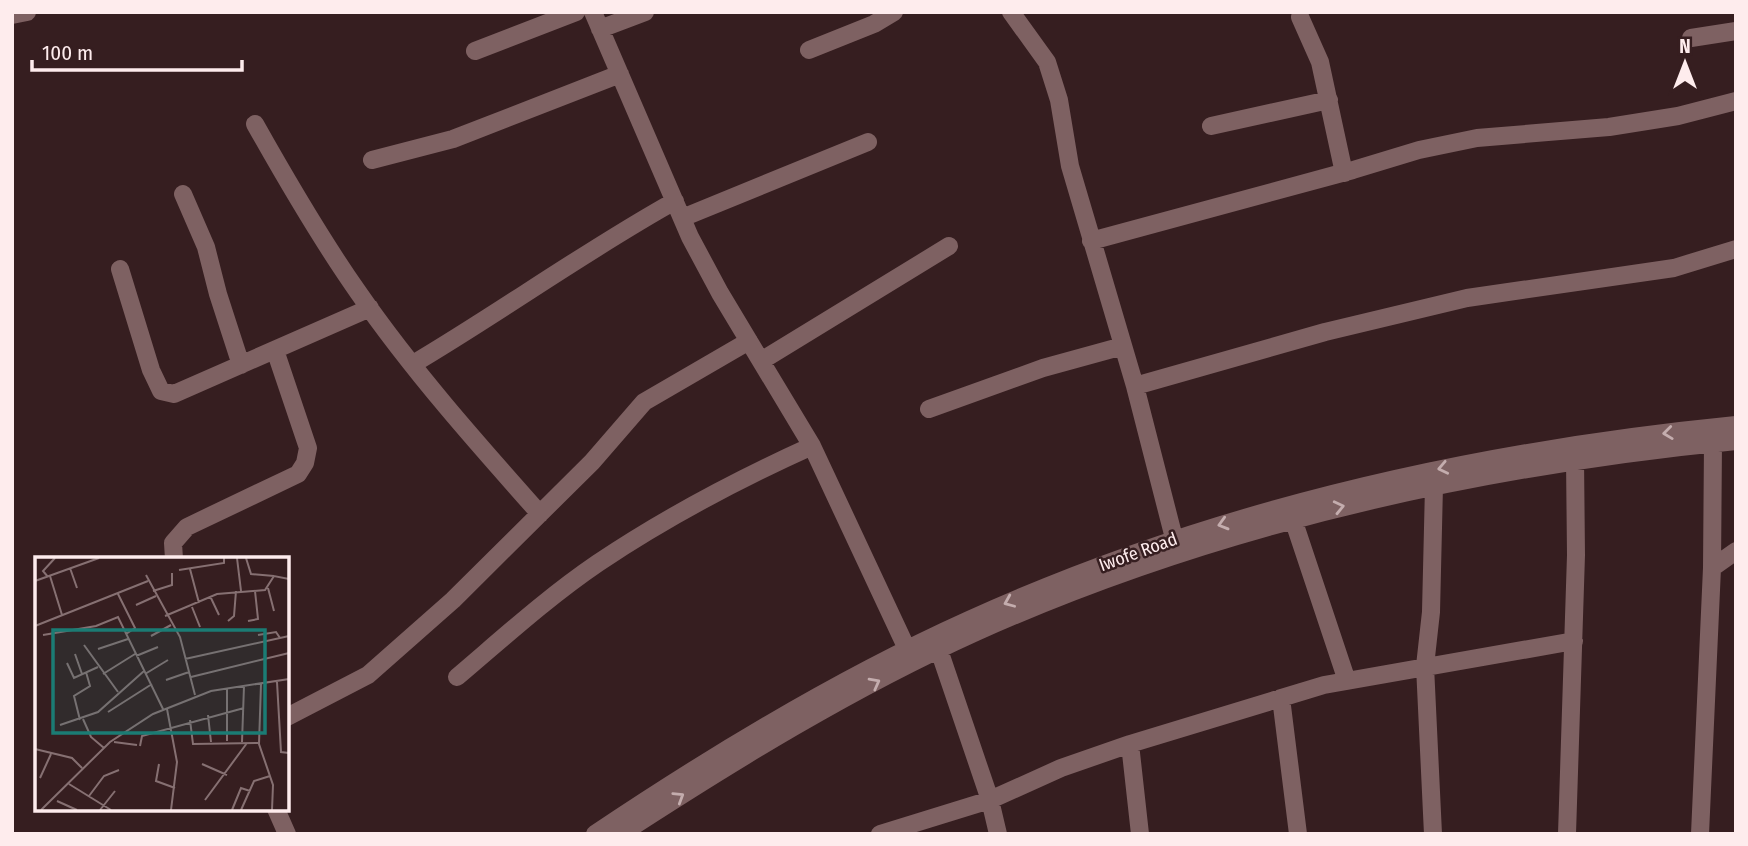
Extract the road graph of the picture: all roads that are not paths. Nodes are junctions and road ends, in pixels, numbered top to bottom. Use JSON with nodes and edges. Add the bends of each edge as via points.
{"nodes":[{"id":1,"x":27,"y":12,"type":"edge"},
{"id":2,"x":576,"y":12,"type":"edge"},
{"id":3,"x":593,"y":12,"type":"edge"},
{"id":4,"x":645,"y":12,"type":"edge"},
{"id":5,"x":894,"y":12,"type":"edge"},
{"id":6,"x":1011,"y":12,"type":"edge"},
{"id":7,"x":12,"y":15,"type":"edge"},
{"id":8,"x":1300,"y":17,"type":"dead end"},
{"id":9,"x":600,"y":29,"type":"junction"},
{"id":10,"x":1736,"y":31,"type":"edge"},
{"id":11,"x":1691,"y":38,"type":"dead end"},
{"id":12,"x":809,"y":50,"type":"dead end"},
{"id":13,"x":475,"y":51,"type":"dead end"},
{"id":14,"x":620,"y":74,"type":"junction"},
{"id":15,"x":1329,"y":100,"type":"junction"},
{"id":16,"x":1736,"y":102,"type":"edge"},
{"id":17,"x":255,"y":124,"type":"dead end"},
{"id":18,"x":1211,"y":126,"type":"dead end"},
{"id":19,"x":868,"y":142,"type":"dead end"},
{"id":20,"x":372,"y":160,"type":"dead end"},
{"id":21,"x":1344,"y":173,"type":"junction"},
{"id":22,"x":183,"y":194,"type":"dead end"},
{"id":23,"x":678,"y":210,"type":"junction"},
{"id":24,"x":1091,"y":241,"type":"junction"},
{"id":25,"x":949,"y":246,"type":"dead end"},
{"id":26,"x":1736,"y":249,"type":"edge"},
{"id":27,"x":120,"y":269,"type":"dead end"},
{"id":28,"x":370,"y":308,"type":"junction"},
{"id":29,"x":749,"y":341,"type":"junction"},
{"id":30,"x":1123,"y":346,"type":"junction"},
{"id":31,"x":275,"y":350,"type":"junction"},
{"id":32,"x":761,"y":361,"type":"junction"},
{"id":33,"x":413,"y":364,"type":"junction"},
{"id":34,"x":241,"y":365,"type":"junction"},
{"id":35,"x":1135,"y":386,"type":"junction"},
{"id":36,"x":929,"y":409,"type":"dead end"},
{"id":37,"x":1736,"y":425,"type":"edge"},
{"id":38,"x":1736,"y":441,"type":"edge"},
{"id":39,"x":1713,"y":443,"type":"junction"},
{"id":40,"x":812,"y":446,"type":"junction"},
{"id":41,"x":1575,"y":459,"type":"junction"},
{"id":42,"x":1474,"y":470,"type":"junction"},
{"id":43,"x":1434,"y":486,"type":"junction"},
{"id":44,"x":540,"y":514,"type":"junction"},
{"id":45,"x":1293,"y":519,"type":"junction"},
{"id":46,"x":1174,"y":538,"type":"junction"},
{"id":47,"x":1736,"y":551,"type":"edge"},
{"id":48,"x":174,"y":557,"type":"edge"},
{"id":49,"x":1712,"y":568,"type":"junction"},
{"id":50,"x":1574,"y":641,"type":"junction"},
{"id":51,"x":907,"y":649,"type":"junction"},
{"id":52,"x":939,"y":650,"type":"junction"},
{"id":53,"x":1425,"y":666,"type":"junction"},
{"id":54,"x":457,"y":677,"type":"dead end"},
{"id":55,"x":1347,"y":681,"type":"junction"},
{"id":56,"x":1281,"y":698,"type":"junction"},
{"id":57,"x":289,"y":716,"type":"edge"},
{"id":58,"x":1130,"y":744,"type":"junction"},
{"id":59,"x":990,"y":800,"type":"junction"},
{"id":60,"x":277,"y":811,"type":"edge"},
{"id":61,"x":287,"y":834,"type":"edge"},
{"id":62,"x":595,"y":834,"type":"edge"},
{"id":63,"x":621,"y":834,"type":"edge"},
{"id":64,"x":880,"y":834,"type":"edge"},
{"id":65,"x":998,"y":834,"type":"edge"},
{"id":66,"x":1140,"y":834,"type":"edge"},
{"id":67,"x":1298,"y":834,"type":"edge"},
{"id":68,"x":1433,"y":834,"type":"edge"},
{"id":69,"x":1567,"y":834,"type":"edge"},
{"id":70,"x":1700,"y":834,"type":"edge"}],
"edges":[{"from":1,"to":7,"type":"street"},
{"from":2,"to":13,"type":"street"},
{"from":3,"to":9,"type":"street"},
{"from":4,"to":9,"type":"street"},
{"from":5,"to":12,"type":"street"},
{"from":6,"to":24,"type":"street","via":[[1048,62]]},
{"from":8,"to":15,"type":"street","via":[[1320,62]]},
{"from":9,"to":14,"type":"street"},
{"from":10,"to":11,"type":"street"},
{"from":14,"to":20,"type":"street","via":[[453,139]]},
{"from":14,"to":23,"type":"street"},
{"from":15,"to":18,"type":"street"},
{"from":15,"to":21,"type":"street"},
{"from":16,"to":21,"type":"street","via":[[1609,127],[1477,138]]},
{"from":17,"to":28,"type":"street"},
{"from":19,"to":23,"type":"street"},
{"from":21,"to":24,"type":"street"},
{"from":22,"to":34,"type":"street","via":[[206,247]]},
{"from":23,"to":29,"type":"street"},
{"from":23,"to":33,"type":"street","via":[[631,226]]},
{"from":24,"to":30,"type":"street"},
{"from":25,"to":32,"type":"street"},
{"from":26,"to":35,"type":"street","via":[[1674,268],[1467,298],[1325,331]]},
{"from":27,"to":34,"type":"street","via":[[161,391],[174,394]]},
{"from":28,"to":31,"type":"street"},
{"from":28,"to":33,"type":"street"},
{"from":29,"to":32,"type":"street"},
{"from":29,"to":44,"type":"street","via":[[644,402]]},
{"from":30,"to":35,"type":"street"},
{"from":30,"to":36,"type":"street","via":[[1043,368]]},
{"from":31,"to":34,"type":"street"},
{"from":31,"to":48,"type":"street","via":[[308,448],[305,463],[298,474],[187,527],[173,543]]},
{"from":32,"to":40,"type":"street"},
{"from":33,"to":44,"type":"street"},
{"from":35,"to":46,"type":"street"},
{"from":37,"to":42,"type":"street","name":"Iwofe Road","one_way":true,"via":[[1576,444]]},
{"from":38,"to":39,"type":"street","name":"Iwofe Road"},
{"from":39,"to":41,"type":"street","name":"Iwofe Road"},
{"from":39,"to":49,"type":"street"},
{"from":40,"to":51,"type":"street"},
{"from":40,"to":54,"type":"street","via":[[664,523],[597,564]]},
{"from":41,"to":42,"type":"street","name":"Iwofe Road"},
{"from":41,"to":50,"type":"street"},
{"from":42,"to":43,"type":"street","name":"Iwofe Road"},
{"from":42,"to":46,"type":"street","name":"Iwofe Road","one_way":true,"via":[[1330,494]]},
{"from":45,"to":43,"type":"street","name":"Iwofe Road","one_way":true},
{"from":43,"to":53,"type":"street","via":[[1432,612]]},
{"from":44,"to":57,"type":"street","via":[[368,675]]},
{"from":45,"to":52,"type":"street","name":"Iwofe Road","via":[[1068,595]]},
{"from":45,"to":55,"type":"street"},
{"from":46,"to":51,"type":"street","name":"Iwofe Road","one_way":true,"via":[[1062,580]]},
{"from":47,"to":49,"type":"street"},
{"from":49,"to":70,"type":"street"},
{"from":50,"to":53,"type":"street"},
{"from":50,"to":69,"type":"street"},
{"from":51,"to":62,"type":"street","name":"Iwofe Road","via":[[824,691]]},
{"from":52,"to":59,"type":"street"},
{"from":63,"to":52,"type":"street","name":"Iwofe Road","one_way":true,"via":[[831,706]]},
{"from":53,"to":55,"type":"street"},
{"from":53,"to":68,"type":"street"},
{"from":55,"to":56,"type":"street"},
{"from":56,"to":58,"type":"street"},
{"from":56,"to":67,"type":"street"},
{"from":58,"to":59,"type":"street"},
{"from":58,"to":66,"type":"street"},
{"from":59,"to":64,"type":"street"},
{"from":59,"to":65,"type":"street"},
{"from":60,"to":61,"type":"street"}]}
